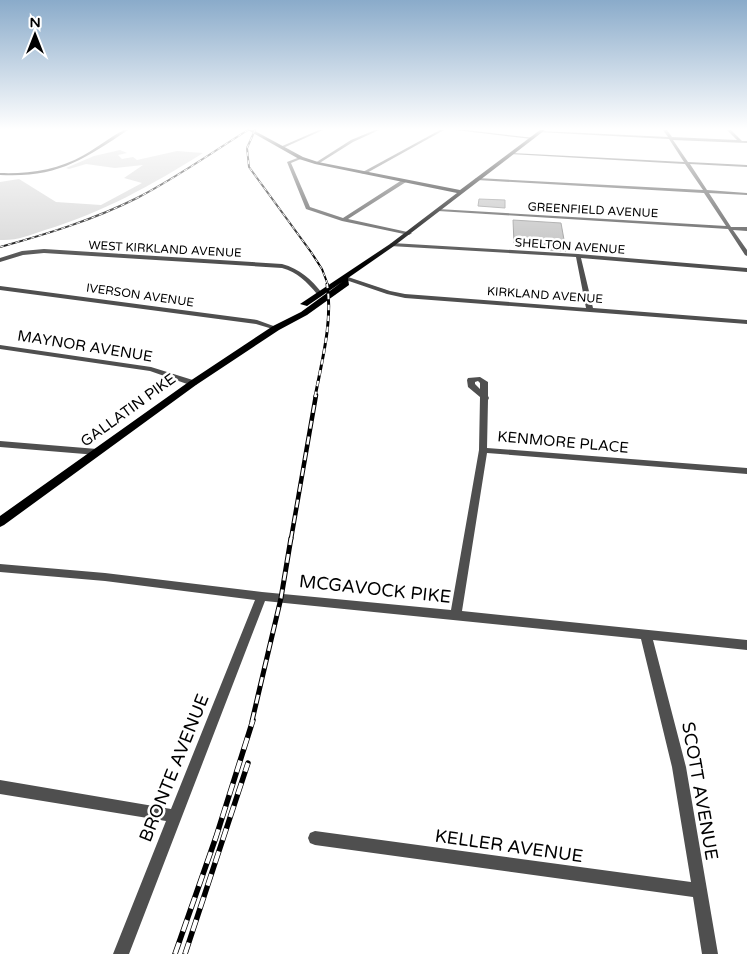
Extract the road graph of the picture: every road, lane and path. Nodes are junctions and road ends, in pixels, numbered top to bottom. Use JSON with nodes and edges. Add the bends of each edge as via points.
{"nodes":[{"id":1,"x":295,"y":175,"type":"edge"},
{"id":2,"x":366,"y":175,"type":"edge"},
{"id":3,"x":483,"y":175,"type":"edge"},
{"id":4,"x":695,"y":175,"type":"edge"},
{"id":5,"x":477,"y":179,"type":"junction"},
{"id":6,"x":404,"y":181,"type":"junction"},
{"id":7,"x":461,"y":192,"type":"junction"},
{"id":8,"x":707,"y":192,"type":"junction"},
{"id":9,"x":747,"y":194,"type":"edge"},
{"id":10,"x":438,"y":210,"type":"junction"},
{"id":11,"x":344,"y":220,"type":"junction"},
{"id":12,"x":730,"y":228,"type":"junction"},
{"id":13,"x":747,"y":229,"type":"edge"},
{"id":14,"x":409,"y":232,"type":"junction"},
{"id":15,"x":392,"y":245,"type":"junction"},
{"id":16,"x":747,"y":254,"type":"edge"},
{"id":17,"x":578,"y":256,"type":"junction"},
{"id":18,"x":0,"y":260,"type":"edge"},
{"id":19,"x":747,"y":270,"type":"edge"},
{"id":20,"x":344,"y":278,"type":"junction"},
{"id":21,"x":0,"y":288,"type":"edge"},
{"id":22,"x":319,"y":293,"type":"junction"},
{"id":23,"x":590,"y":310,"type":"junction"},
{"id":24,"x":747,"y":322,"type":"edge"},
{"id":25,"x":276,"y":328,"type":"junction"},
{"id":26,"x":0,"y":347,"type":"edge"},
{"id":27,"x":193,"y":383,"type":"junction"},
{"id":28,"x":485,"y":398,"type":"dead end"},
{"id":29,"x":0,"y":444,"type":"edge"},
{"id":30,"x":483,"y":450,"type":"junction"},
{"id":31,"x":97,"y":452,"type":"junction"},
{"id":32,"x":747,"y":471,"type":"edge"},
{"id":33,"x":0,"y":522,"type":"edge"},
{"id":34,"x":0,"y":568,"type":"edge"},
{"id":35,"x":262,"y":596,"type":"junction"},
{"id":36,"x":456,"y":615,"type":"junction"},
{"id":37,"x":646,"y":636,"type":"junction"},
{"id":38,"x":747,"y":645,"type":"edge"},
{"id":39,"x":0,"y":787,"type":"edge"},
{"id":40,"x":175,"y":816,"type":"junction"},
{"id":41,"x":315,"y":838,"type":"dead end"},
{"id":42,"x":698,"y":890,"type":"junction"},
{"id":43,"x":121,"y":954,"type":"edge"},
{"id":44,"x":710,"y":954,"type":"edge"}],
"edges":[{"from":1,"to":11,"type":"street","via":[[308,208]]},
{"from":2,"to":6,"type":"main road"},
{"from":3,"to":5,"type":"main road","name":"GALLATIN PIKE"},
{"from":4,"to":8,"type":"street"},
{"from":5,"to":7,"type":"main road","name":"GALLATIN PIKE"},
{"from":5,"to":8,"type":"street"},
{"from":6,"to":7,"type":"main road"},
{"from":6,"to":11,"type":"street"},
{"from":7,"to":10,"type":"main road","name":"GALLATIN PIKE"},
{"from":8,"to":9,"type":"street"},
{"from":8,"to":12,"type":"street"},
{"from":10,"to":12,"type":"street","name":"GREENFIELD AVENUE"},
{"from":10,"to":14,"type":"main road","name":"GALLATIN PIKE"},
{"from":11,"to":14,"type":"street"},
{"from":12,"to":13,"type":"street","name":"GREENFIELD AVENUE"},
{"from":12,"to":16,"type":"street"},
{"from":14,"to":15,"type":"main road","name":"GALLATIN PIKE"},
{"from":15,"to":17,"type":"street","name":"SHELTON AVENUE"},
{"from":15,"to":20,"type":"main road","name":"GALLATIN PIKE"},
{"from":17,"to":19,"type":"street","name":"SHELTON AVENUE"},
{"from":17,"to":23,"type":"street"},
{"from":18,"to":22,"type":"street","name":"WEST KIRKLAND AVENUE","via":[[22,253],[44,252],[282,266],[306,276]]},
{"from":20,"to":22,"type":"main road","name":"GALLATIN PIKE"},
{"from":20,"to":23,"type":"street","name":"KIRKLAND AVENUE","via":[[405,296]]},
{"from":20,"to":25,"type":"main road","name":"GALLATIN PIKE","via":[[346,283],[328,297],[290,323]]},
{"from":21,"to":25,"type":"street","name":"IVERSON AVENUE","via":[[257,322]]},
{"from":22,"to":25,"type":"main road","name":"GALLATIN PIKE","via":[[280,321]]},
{"from":23,"to":24,"type":"street","name":"KIRKLAND AVENUE"},
{"from":25,"to":27,"type":"main road","name":"GALLATIN PIKE"},
{"from":26,"to":27,"type":"street","name":"MAYNOR AVENUE","via":[[151,369]]},
{"from":27,"to":31,"type":"main road","name":"GALLATIN PIKE"},
{"from":28,"to":30,"type":"street"},
{"from":29,"to":31,"type":"street"},
{"from":30,"to":32,"type":"street","name":"KENMORE PLACE"},
{"from":30,"to":36,"type":"street","name":"KENMORE PLACE"},
{"from":31,"to":33,"type":"main road","name":"GALLATIN PIKE"},
{"from":34,"to":35,"type":"street","name":"MCGAVOCK PIKE"},
{"from":35,"to":36,"type":"street","name":"MCGAVOCK PIKE"},
{"from":35,"to":40,"type":"street","name":"BRONTE AVENUE"},
{"from":36,"to":37,"type":"street","name":"MCGAVOCK PIKE"},
{"from":37,"to":38,"type":"street","name":"MCGAVOCK PIKE"},
{"from":37,"to":42,"type":"street","name":"SCOTT AVENUE","via":[[679,767]]},
{"from":39,"to":40,"type":"street"},
{"from":40,"to":43,"type":"street","name":"BRONTE AVENUE"},
{"from":41,"to":42,"type":"street","name":"KELLER AVENUE"},
{"from":42,"to":44,"type":"street","name":"SCOTT AVENUE"}]}
